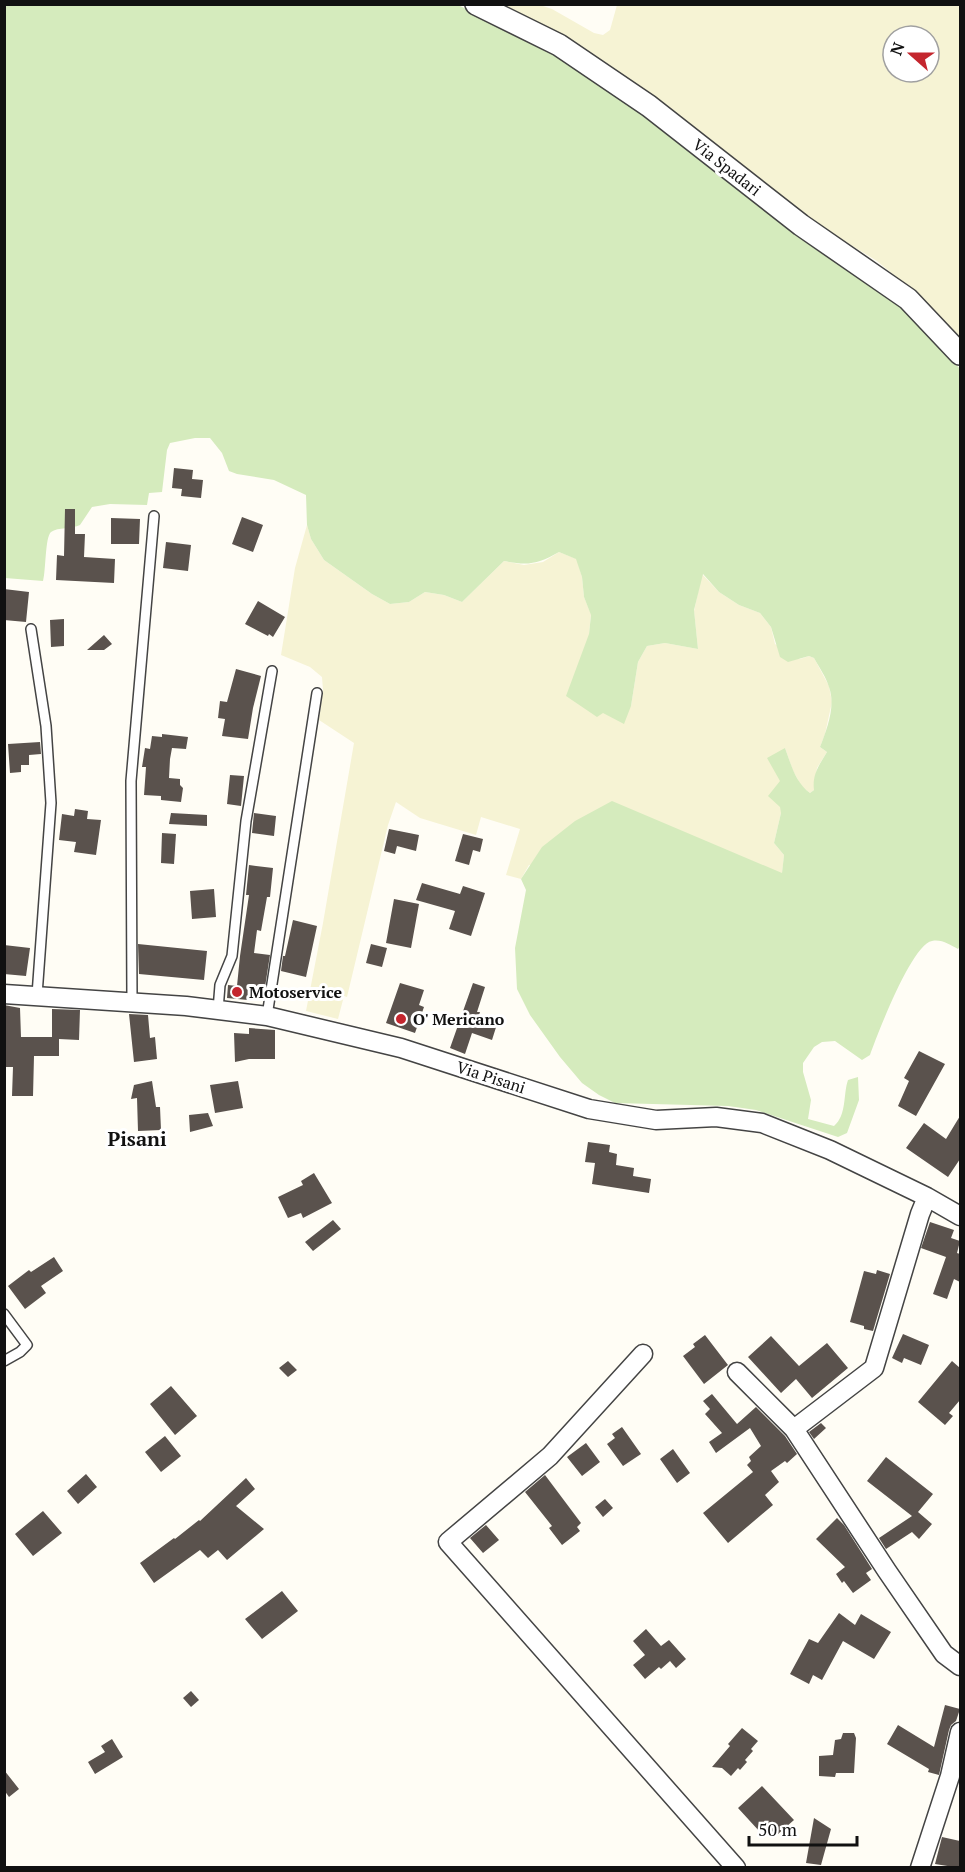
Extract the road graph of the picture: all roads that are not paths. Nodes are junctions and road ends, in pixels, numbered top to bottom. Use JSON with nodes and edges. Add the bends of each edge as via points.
{"nodes":[{"id":1,"x":476,"y":4,"type":"edge"},
{"id":2,"x":960,"y":354,"type":"edge"},
{"id":3,"x":154,"y":516,"type":"dead end"},
{"id":4,"x":31,"y":629,"type":"dead end"},
{"id":5,"x":272,"y":670,"type":"dead end"},
{"id":6,"x":317,"y":693,"type":"dead end"},
{"id":7,"x":4,"y":994,"type":"edge"},
{"id":8,"x":37,"y":995,"type":"junction"},
{"id":9,"x":132,"y":1002,"type":"junction"},
{"id":10,"x":218,"y":1010,"type":"junction"},
{"id":11,"x":267,"y":1016,"type":"junction"},
{"id":12,"x":927,"y":1197,"type":"junction"},
{"id":13,"x":960,"y":1216,"type":"edge"},
{"id":14,"x":4,"y":1314,"type":"edge"},
{"id":15,"x":643,"y":1354,"type":"dead end"},
{"id":16,"x":4,"y":1361,"type":"edge"},
{"id":17,"x":737,"y":1372,"type":"dead end"},
{"id":18,"x":794,"y":1429,"type":"junction"},
{"id":19,"x":960,"y":1666,"type":"edge"},
{"id":20,"x":960,"y":1732,"type":"edge"},
{"id":21,"x":736,"y":1868,"type":"edge"},
{"id":22,"x":920,"y":1868,"type":"edge"}],
"edges":[{"from":1,"to":2,"type":"street","name":"Via Spadari","via":[[559,45],[648,106],[801,225],[908,299]]},
{"from":3,"to":9,"type":"lane","via":[[131,781]]},
{"from":4,"to":8,"type":"lane","via":[[46,726],[51,803]]},
{"from":5,"to":10,"type":"lane","via":[[246,821],[232,956],[220,985]]},
{"from":6,"to":11,"type":"lane"},
{"from":7,"to":8,"type":"street","name":"Via Pisani"},
{"from":8,"to":9,"type":"street","name":"Via Pisani"},
{"from":9,"to":10,"type":"street","name":"Via Pisani"},
{"from":10,"to":11,"type":"street","name":"Via Pisani"},
{"from":11,"to":12,"type":"street","name":"Via Pisani","via":[[401,1048],[589,1109],[656,1120],[716,1117],[762,1123],[830,1150]]},
{"from":12,"to":13,"type":"street","name":"Via Pisani"},
{"from":12,"to":18,"type":"street","via":[[874,1368]]},
{"from":14,"to":16,"type":"lane","via":[[27,1345]]},
{"from":15,"to":21,"type":"street","via":[[550,1456],[448,1542]]},
{"from":17,"to":18,"type":"street"},
{"from":18,"to":19,"type":"street","via":[[944,1654]]},
{"from":20,"to":22,"type":"street"}]}
